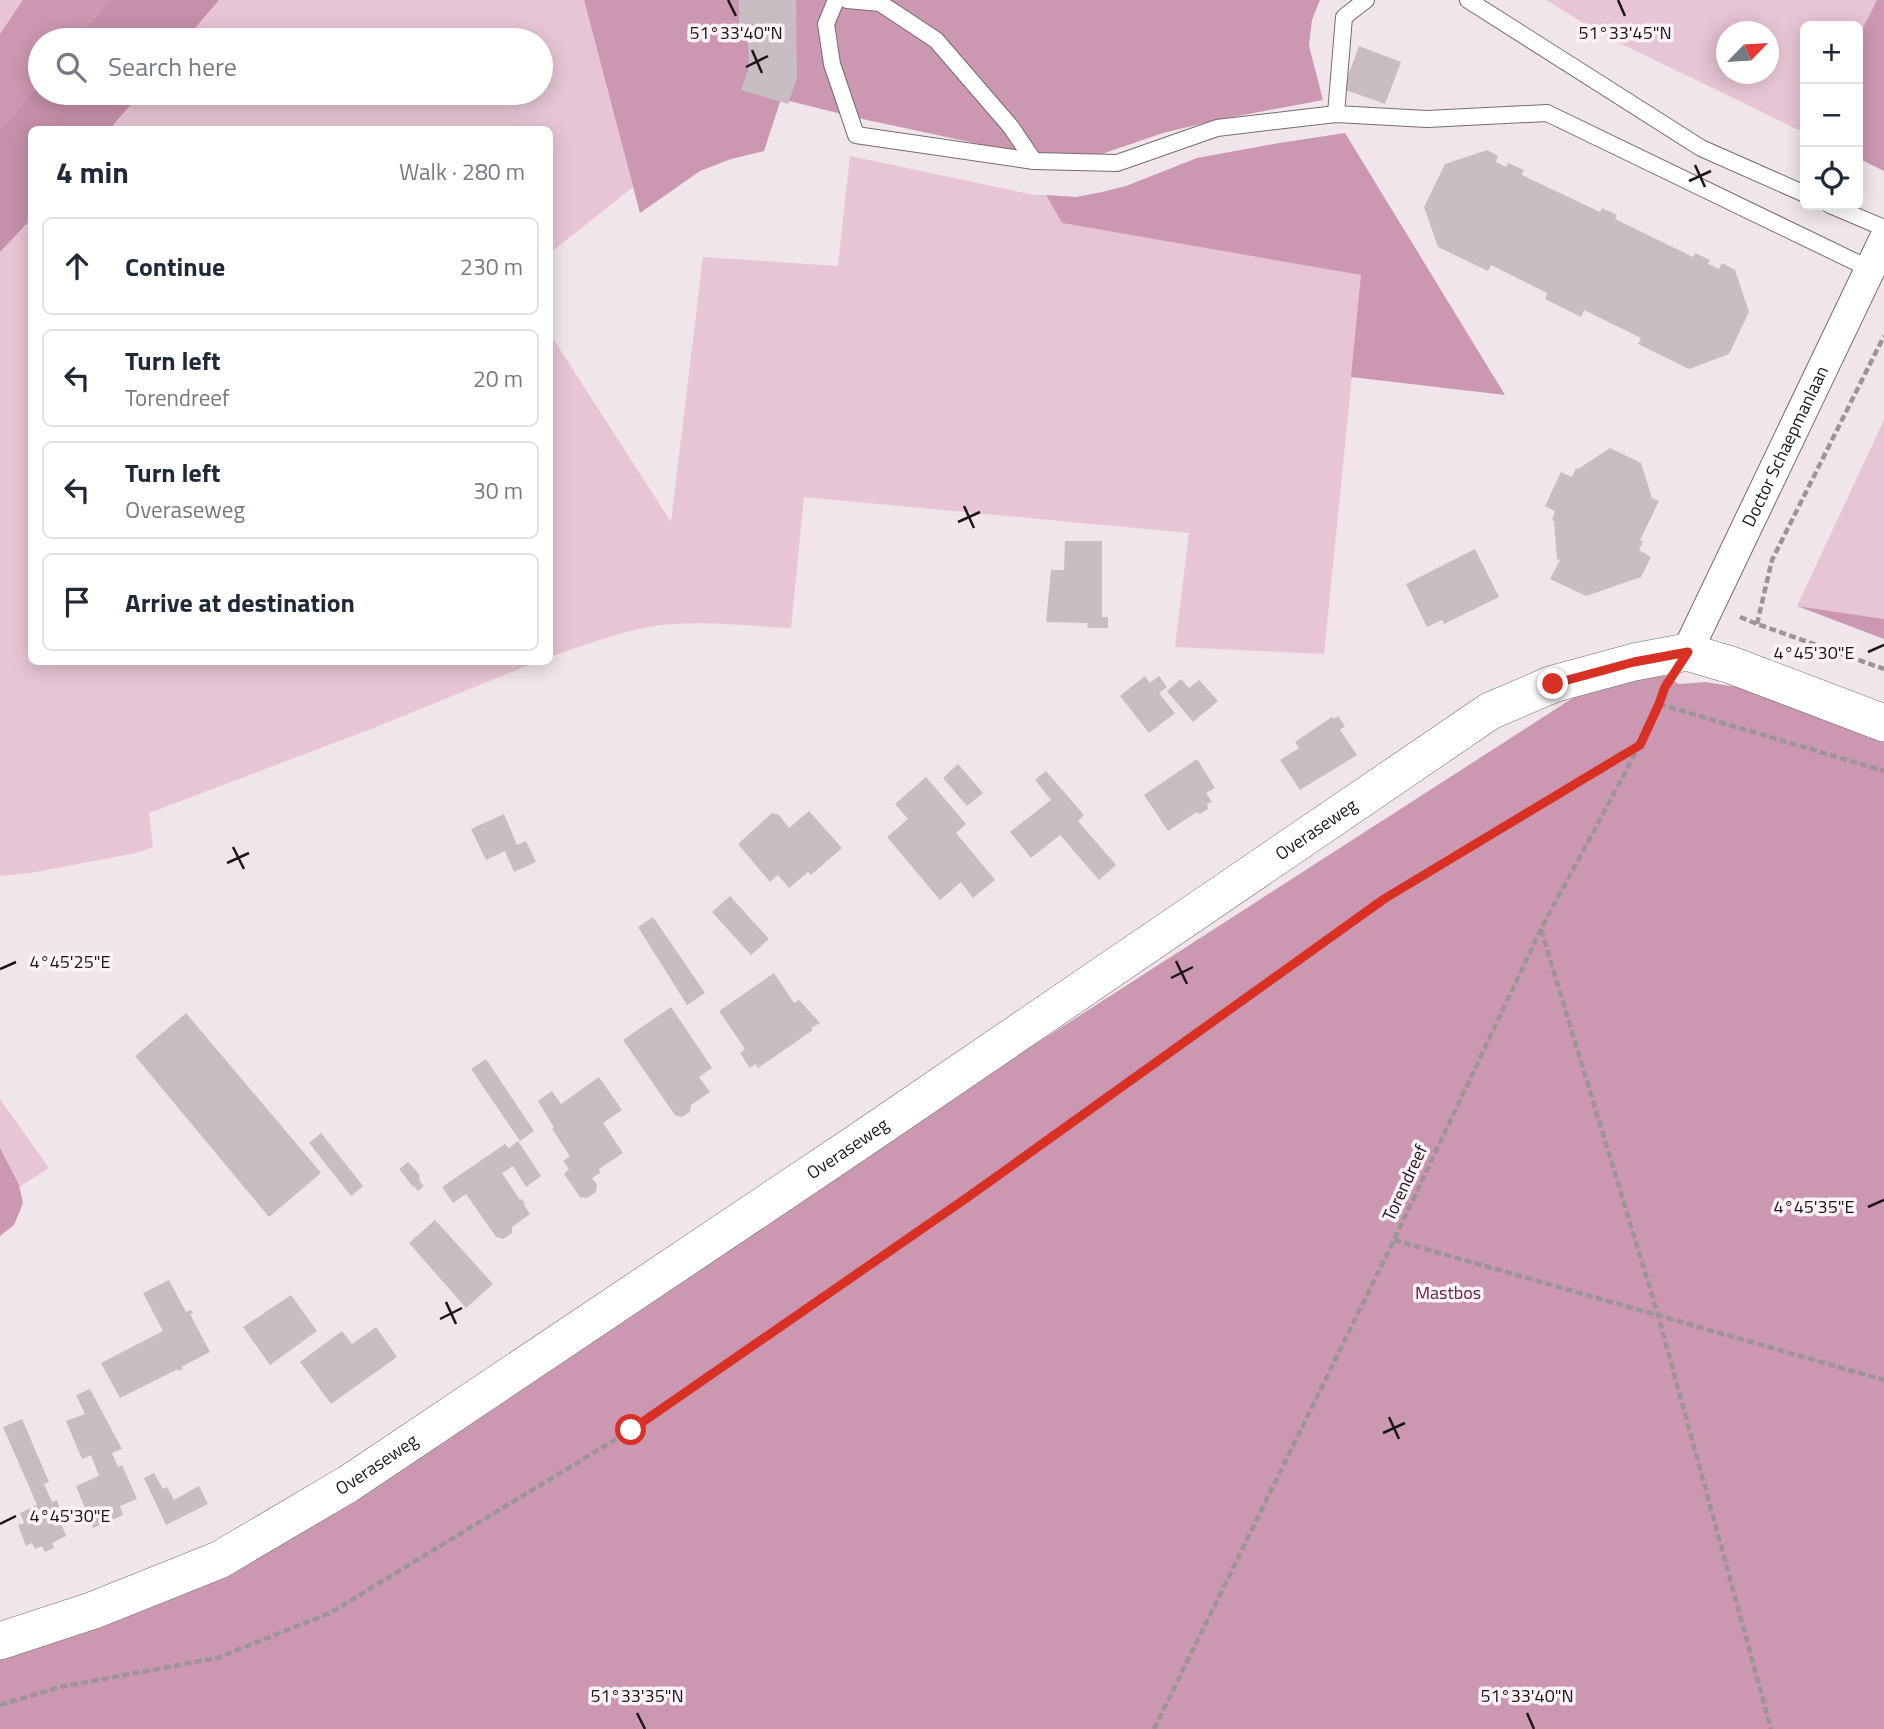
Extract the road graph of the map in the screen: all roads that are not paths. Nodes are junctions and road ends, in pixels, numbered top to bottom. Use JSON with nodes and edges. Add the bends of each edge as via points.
{"nodes":[{"id":1,"x":836,"y":0,"type":"edge"},
{"id":2,"x":847,"y":0,"type":"edge"},
{"id":3,"x":1366,"y":0,"type":"edge"},
{"id":4,"x":1468,"y":0,"type":"edge"},
{"id":5,"x":1336,"y":114,"type":"junction"},
{"id":6,"x":1034,"y":161,"type":"junction"},
{"id":7,"x":1800,"y":192,"type":"edge"},
{"id":8,"x":1842,"y":210,"type":"edge"},
{"id":9,"x":1884,"y":228,"type":"edge"},
{"id":10,"x":1884,"y":240,"type":"edge"},
{"id":11,"x":1870,"y":269,"type":"junction"},
{"id":12,"x":1688,"y":652,"type":"junction"},
{"id":13,"x":1884,"y":723,"type":"edge"},
{"id":14,"x":0,"y":1641,"type":"edge"}],
"edges":[{"from":1,"to":6,"type":"lane","via":[[826,24],[832,64],[856,135]]},
{"from":2,"to":6,"type":"lane","via":[[880,3],[936,40],[1011,127]]},
{"from":3,"to":5,"type":"lane","via":[[1344,17]]},
{"from":4,"to":7,"type":"lane","via":[[1701,148]]},
{"from":5,"to":6,"type":"lane","via":[[1217,128],[1117,163]]},
{"from":5,"to":11,"type":"lane","via":[[1427,119],[1546,113]]},
{"from":8,"to":9,"type":"lane"},
{"from":10,"to":11,"type":"street","name":"Doctor Schaepmanlaan"},
{"from":11,"to":12,"type":"street","name":"Doctor Schaepmanlaan"},
{"from":12,"to":13,"type":"street"},
{"from":12,"to":14,"type":"street","name":"Overaseweg","via":[[1553,684],[1490,711],[348,1484],[219,1560],[94,1610]]}]}
